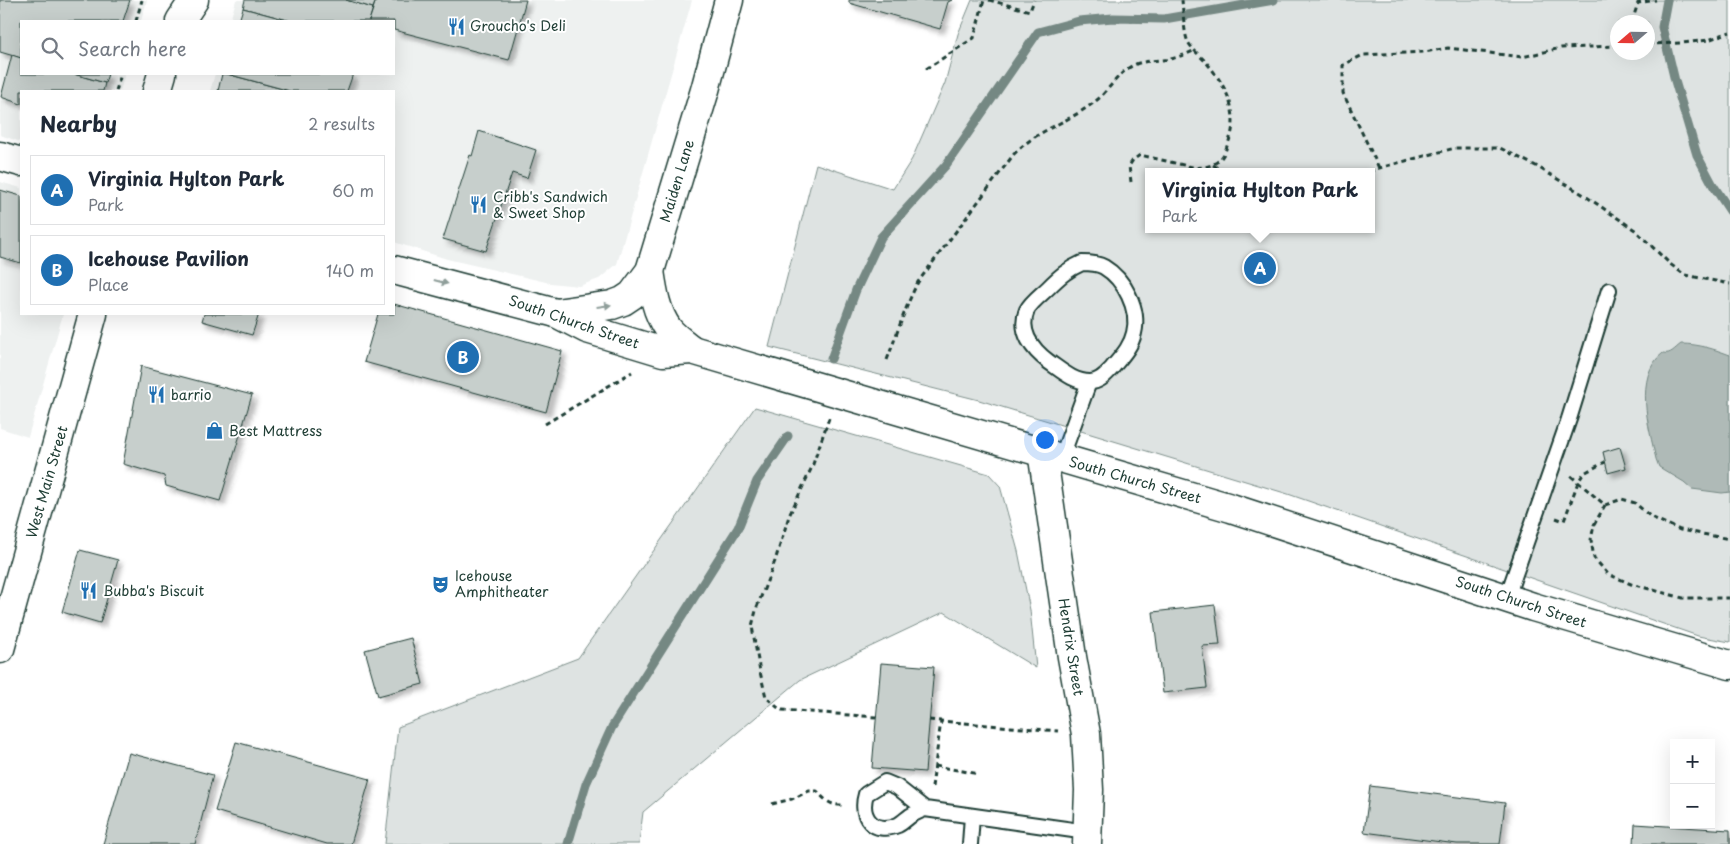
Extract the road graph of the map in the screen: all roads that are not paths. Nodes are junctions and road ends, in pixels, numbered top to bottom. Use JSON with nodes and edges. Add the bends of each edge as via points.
{"nodes":[{"id":1,"x":177,"y":0,"type":"edge"},
{"id":2,"x":194,"y":0,"type":"edge"},
{"id":3,"x":729,"y":0,"type":"edge"},
{"id":4,"x":175,"y":20,"type":"edge"},
{"id":5,"x":181,"y":20,"type":"edge"},
{"id":6,"x":162,"y":75,"type":"edge"},
{"id":7,"x":157,"y":90,"type":"edge"},
{"id":8,"x":0,"y":156,"type":"edge"},
{"id":9,"x":20,"y":162,"type":"edge"},
{"id":10,"x":395,"y":270,"type":"edge"},
{"id":11,"x":650,"y":271,"type":"junction"},
{"id":12,"x":1609,"y":290,"type":"dead end"},
{"id":13,"x":556,"y":313,"type":"junction"},
{"id":14,"x":93,"y":315,"type":"edge"},
{"id":15,"x":692,"y":350,"type":"junction"},
{"id":16,"x":1089,"y":382,"type":"junction"},
{"id":17,"x":1052,"y":455,"type":"junction"},
{"id":18,"x":1507,"y":597,"type":"junction"},
{"id":19,"x":0,"y":649,"type":"edge"},
{"id":20,"x":1730,"y":665,"type":"edge"},
{"id":21,"x":924,"y":808,"type":"dead end"},
{"id":22,"x":972,"y":816,"type":"junction"},
{"id":23,"x":1087,"y":838,"type":"edge"},
{"id":24,"x":970,"y":844,"type":"edge"}],
"edges":[{"from":1,"to":4,"type":"street"},
{"from":2,"to":5,"type":"street"},
{"from":3,"to":11,"type":"street","name":"Maiden Lane"},
{"from":6,"to":7,"type":"street"},
{"from":8,"to":9,"type":"street"},
{"from":10,"to":13,"type":"street","name":"South Church Street","one_way":true},
{"from":13,"to":11,"type":"street","one_way":true,"via":[[623,301],[632,295]]},
{"from":11,"to":15,"type":"street","name":"Maiden Lane","via":[[661,317],[669,330]]},
{"from":12,"to":18,"type":"lane"},
{"from":13,"to":15,"type":"street","name":"South Church Street","via":[[587,329],[663,352]]},
{"from":14,"to":19,"type":"street","name":"West Main Street"},
{"from":15,"to":17,"type":"street","name":"South Church Street"},
{"from":16,"to":16,"type":"lane","via":[[1104,376],[1123,355],[1135,332],[1136,318],[1132,300],[1111,273],[1103,266],[1082,263],[1065,271],[1032,304],[1026,328],[1031,346],[1037,353],[1069,376]]},
{"from":16,"to":17,"type":"lane"},
{"from":17,"to":18,"type":"street","name":"South Church Street","via":[[1231,508]]},
{"from":17,"to":23,"type":"street","name":"Hendrix Street","via":[[1072,657],[1086,734]]},
{"from":18,"to":20,"type":"street","name":"South Church Street"},
{"from":21,"to":22,"type":"lane"},
{"from":22,"to":23,"type":"lane"},
{"from":22,"to":24,"type":"lane"}]}
